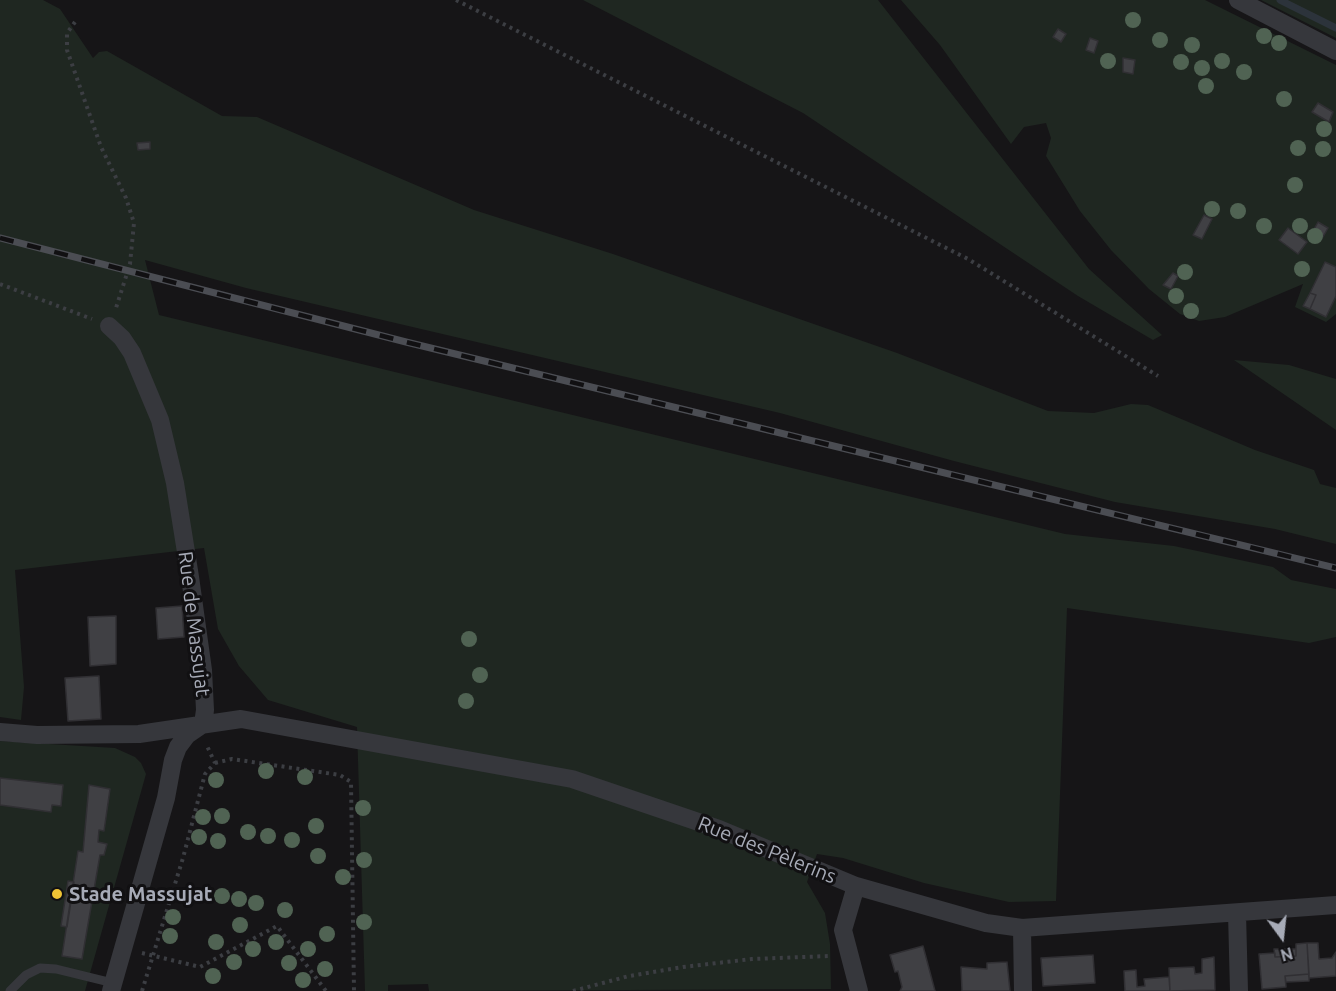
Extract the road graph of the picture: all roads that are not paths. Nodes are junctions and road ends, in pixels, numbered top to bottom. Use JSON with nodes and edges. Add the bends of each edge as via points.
{"nodes":[{"id":1,"x":1238,"y":0,"type":"edge"},
{"id":2,"x":1336,"y":51,"type":"edge"},
{"id":3,"x":109,"y":326,"type":"road end"},
{"id":4,"x":203,"y":724,"type":"junction"},
{"id":5,"x":0,"y":732,"type":"edge"},
{"id":6,"x":856,"y":886,"type":"junction"},
{"id":7,"x":1336,"y":905,"type":"edge"},
{"id":8,"x":1237,"y":913,"type":"junction"},
{"id":9,"x":1022,"y":928,"type":"junction"},
{"id":10,"x":112,"y":987,"type":"edge"},
{"id":11,"x":10,"y":991,"type":"edge"},
{"id":12,"x":859,"y":991,"type":"edge"},
{"id":13,"x":1023,"y":991,"type":"edge"},
{"id":14,"x":1239,"y":991,"type":"edge"}],
"edges":[{"from":1,"to":2,"type":"street"},
{"from":3,"to":4,"type":"street","name":"Rue de Massujat","via":[[132,353],[160,420],[175,483],[203,670]]},
{"from":4,"to":5,"type":"street","name":"Rue des Pèlerins","via":[[139,734]]},
{"from":4,"to":6,"type":"street","name":"Rue des Pèlerins","via":[[242,719],[269,723],[572,779],[719,829]]},
{"from":4,"to":10,"type":"street","name":"Rue de Massujat","via":[[178,747]]},
{"from":6,"to":9,"type":"street","name":"Rue des Pèlerins","via":[[986,923]]},
{"from":6,"to":12,"type":"street","via":[[843,930]]},
{"from":7,"to":8,"type":"street","name":"Rue des Pèlerins"},
{"from":8,"to":9,"type":"street","name":"Rue des Pèlerins"},
{"from":8,"to":14,"type":"street"},
{"from":9,"to":13,"type":"street"},
{"from":10,"to":11,"type":"lane","via":[[56,969],[40,968]]}]}
